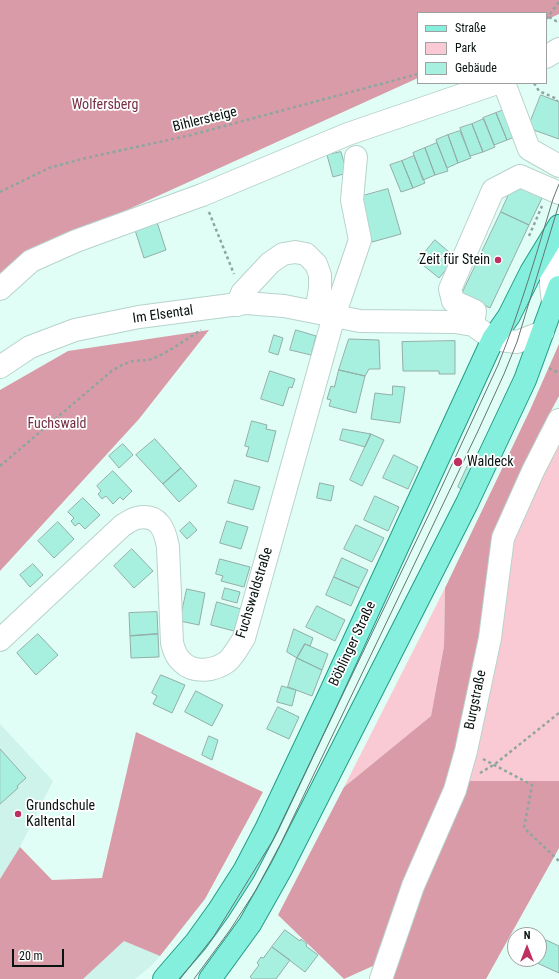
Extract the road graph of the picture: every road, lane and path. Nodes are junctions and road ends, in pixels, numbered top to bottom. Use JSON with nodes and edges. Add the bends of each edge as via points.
{"nodes":[{"id":1,"x":559,"y":2,"type":"edge"},
{"id":2,"x":549,"y":17,"type":"joint"},
{"id":3,"x":559,"y":20,"type":"edge"},
{"id":4,"x":559,"y":50,"type":"edge"},
{"id":5,"x":547,"y":56,"type":"edge"},
{"id":6,"x":417,"y":74,"type":"edge"},
{"id":7,"x":494,"y":84,"type":"edge"},
{"id":8,"x":504,"y":84,"type":"edge"},
{"id":9,"x":535,"y":84,"type":"edge"},
{"id":10,"x":557,"y":101,"type":"dead end"},
{"id":11,"x":356,"y":157,"type":"dead end"},
{"id":12,"x":559,"y":166,"type":"edge"},
{"id":13,"x":554,"y":191,"type":"edge"},
{"id":14,"x":0,"y":192,"type":"edge"},
{"id":15,"x":202,"y":195,"type":"junction"},
{"id":16,"x":559,"y":226,"type":"edge"},
{"id":17,"x":527,"y":239,"type":"dead end"},
{"id":18,"x":559,"y":240,"type":"edge"},
{"id":19,"x":0,"y":289,"type":"edge"},
{"id":20,"x":239,"y":299,"type":"junction"},
{"id":21,"x":557,"y":299,"type":"edge"},
{"id":22,"x":325,"y":314,"type":"junction"},
{"id":23,"x":473,"y":325,"type":"junction"},
{"id":24,"x":207,"y":326,"type":"dead end"},
{"id":25,"x":493,"y":328,"type":"junction"},
{"id":26,"x":543,"y":332,"type":"junction"},
{"id":27,"x":0,"y":367,"type":"edge"},
{"id":28,"x":559,"y":420,"type":"edge"},
{"id":29,"x":0,"y":466,"type":"edge"},
{"id":30,"x":0,"y":640,"type":"edge"},
{"id":31,"x":559,"y":712,"type":"edge"},
{"id":32,"x":466,"y":752,"type":"junction"},
{"id":33,"x":494,"y":764,"type":"junction"},
{"id":34,"x":455,"y":790,"type":"junction"},
{"id":35,"x":559,"y":861,"type":"edge"},
{"id":36,"x":164,"y":979,"type":"edge"},
{"id":37,"x":210,"y":979,"type":"edge"},
{"id":38,"x":381,"y":979,"type":"edge"}],
"edges":[{"from":1,"to":2,"type":"path"},
{"from":2,"to":3,"type":"path"},
{"from":4,"to":5,"type":"street"},
{"from":6,"to":14,"type":"path","name":"Bihlersteige","via":[[191,135],[49,168]]},
{"from":7,"to":15,"type":"street","via":[[348,134]]},
{"from":8,"to":12,"type":"street","via":[[529,149]]},
{"from":9,"to":10,"type":"path","via":[[539,91]]},
{"from":11,"to":22,"type":"street","via":[[352,200],[360,240]]},
{"from":13,"to":17,"type":"path"},
{"from":13,"to":23,"type":"street","via":[[520,176],[493,190],[450,289],[453,302],[475,311]]},
{"from":15,"to":19,"type":"street","via":[[76,241],[31,261]]},
{"from":15,"to":20,"type":"path"},
{"from":16,"to":25,"type":"main road","name":"Böblinger Straße","via":[[530,272],[509,316]]},
{"from":18,"to":21,"type":"street","via":[[551,272],[551,284]]},
{"from":20,"to":22,"type":"street","name":"Im Elsental"},
{"from":20,"to":22,"type":"street","via":[[270,263],[283,254],[295,252],[306,254],[316,264]]},
{"from":20,"to":27,"type":"street","name":"Im Elsental","via":[[173,314],[138,317],[75,330],[30,347]]},
{"from":21,"to":26,"type":"main road"},
{"from":22,"to":23,"type":"street","via":[[360,321],[455,322]]},
{"from":22,"to":30,"type":"street","name":"Fuchswaldstraße","via":[[244,638],[236,652],[216,668],[204,670],[182,663],[175,654],[172,643],[168,547],[165,532],[159,522],[147,518],[137,518],[122,526]]},
{"from":23,"to":25,"type":"street"},
{"from":24,"to":29,"type":"path","via":[[153,359],[126,363],[113,370]]},
{"from":25,"to":26,"type":"street","via":[[517,342]]},
{"from":25,"to":36,"type":"main road","name":"Böblinger Straße","via":[[330,693],[267,827],[244,871],[219,910]]},
{"from":26,"to":37,"type":"main road","via":[[525,380],[467,503],[281,869],[250,924]]},
{"from":28,"to":32,"type":"street","name":"Burgstraße","via":[[503,538],[490,638]]},
{"from":31,"to":33,"type":"path"},
{"from":32,"to":33,"type":"path"},
{"from":32,"to":34,"type":"street","name":"Burgstraße"},
{"from":33,"to":34,"type":"path"},
{"from":33,"to":35,"type":"path","via":[[532,785],[524,828]]},
{"from":34,"to":38,"type":"street","name":"Burgstraße","via":[[413,886]]}]}
